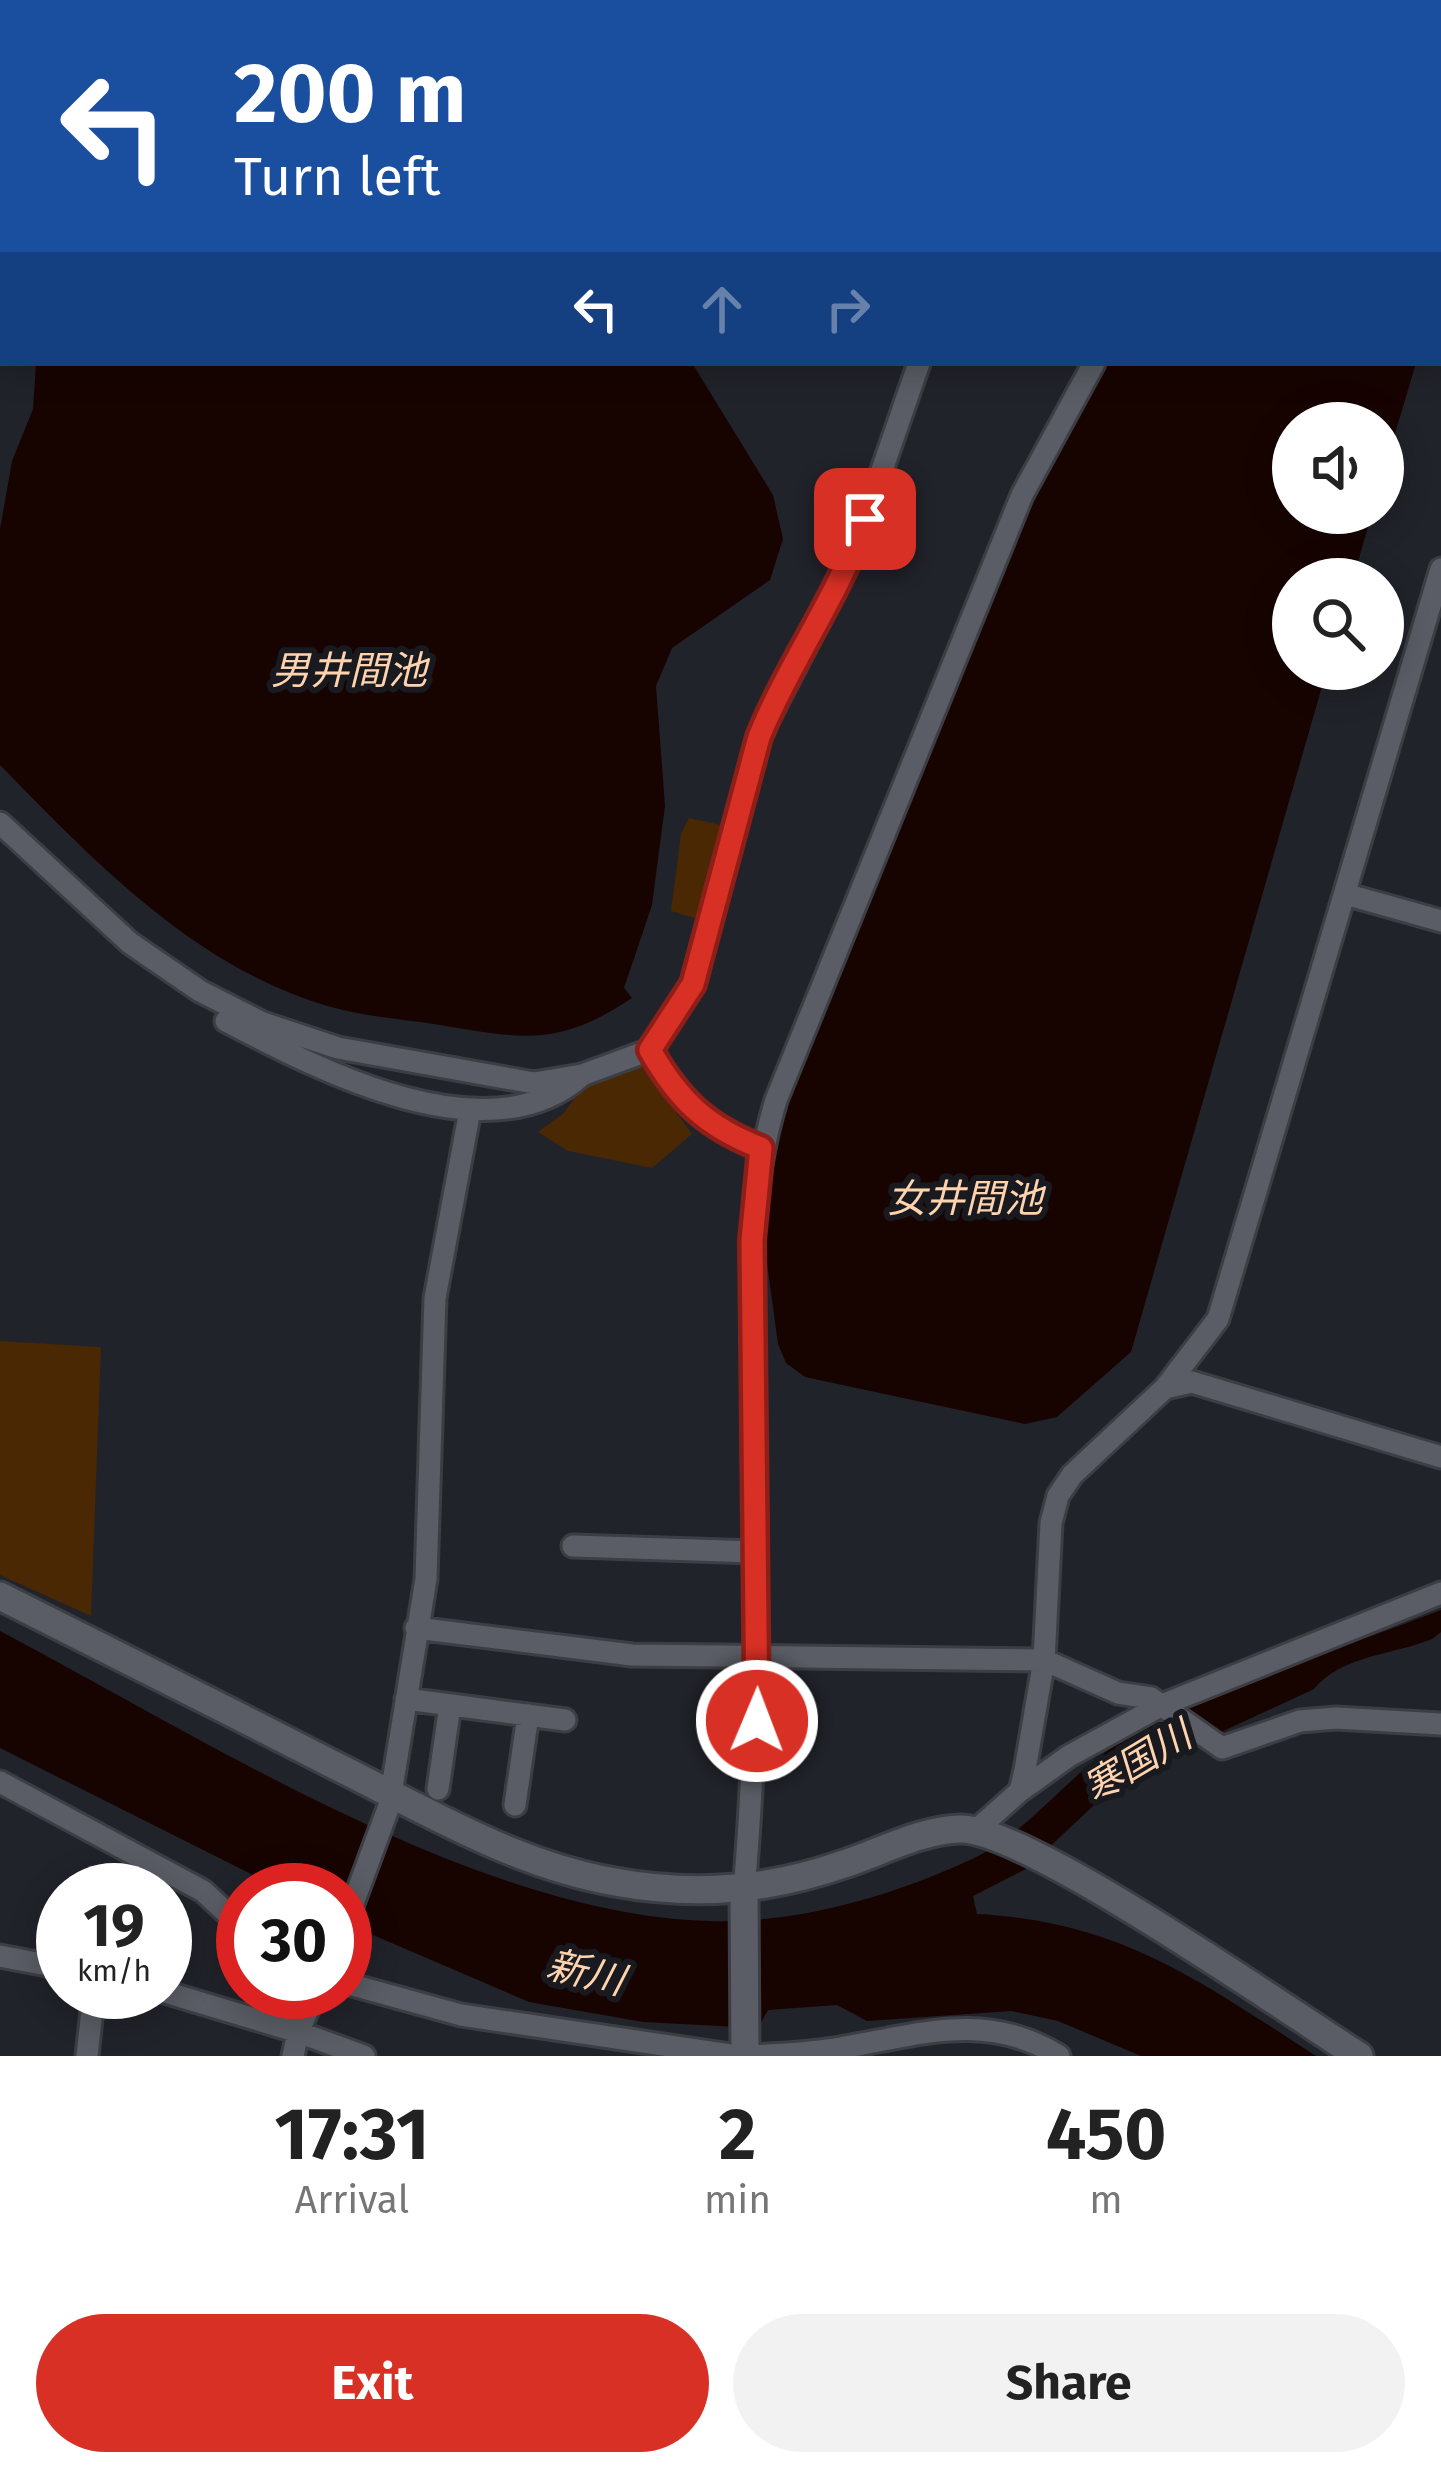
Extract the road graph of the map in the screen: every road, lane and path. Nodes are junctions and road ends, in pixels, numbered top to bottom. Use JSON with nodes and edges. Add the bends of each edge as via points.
{"nodes":[{"id":1,"x":918,"y":366,"type":"edge"},
{"id":2,"x":1092,"y":366,"type":"edge"},
{"id":3,"x":1441,"y":569,"type":"edge"},
{"id":4,"x":0,"y":823,"type":"edge"},
{"id":5,"x":1345,"y":894,"type":"junction"},
{"id":6,"x":1441,"y":921,"type":"edge"},
{"id":7,"x":200,"y":991,"type":"junction"},
{"id":8,"x":650,"y":1050,"type":"junction"},
{"id":9,"x":582,"y":1076,"type":"junction"},
{"id":10,"x":470,"y":1110,"type":"junction"},
{"id":11,"x":761,"y":1148,"type":"junction"},
{"id":12,"x":1165,"y":1388,"type":"junction"},
{"id":13,"x":1441,"y":1456,"type":"edge"},
{"id":14,"x":574,"y":1546,"type":"dead end"},
{"id":15,"x":757,"y":1552,"type":"junction"},
{"id":16,"x":1441,"y":1593,"type":"edge"},
{"id":17,"x":0,"y":1596,"type":"edge"},
{"id":18,"x":416,"y":1628,"type":"junction"},
{"id":19,"x":758,"y":1653,"type":"junction"},
{"id":20,"x":1044,"y":1660,"type":"junction"},
{"id":21,"x":406,"y":1699,"type":"junction"},
{"id":22,"x":450,"y":1705,"type":"junction"},
{"id":23,"x":1167,"y":1708,"type":"junction"},
{"id":24,"x":528,"y":1715,"type":"junction"},
{"id":25,"x":565,"y":1720,"type":"dead end"},
{"id":26,"x":1441,"y":1724,"type":"edge"},
{"id":27,"x":6,"y":1787,"type":"edge"},
{"id":28,"x":438,"y":1789,"type":"dead end"},
{"id":29,"x":1020,"y":1791,"type":"junction"},
{"id":30,"x":390,"y":1800,"type":"junction"},
{"id":31,"x":515,"y":1805,"type":"dead end"},
{"id":32,"x":984,"y":1832,"type":"junction"},
{"id":33,"x":367,"y":1863,"type":"edge"},
{"id":34,"x":744,"y":1896,"type":"junction"},
{"id":35,"x":216,"y":1904,"type":"edge"},
{"id":36,"x":0,"y":1956,"type":"edge"},
{"id":37,"x":36,"y":1963,"type":"edge"},
{"id":38,"x":372,"y":1990,"type":"edge"},
{"id":39,"x":192,"y":2000,"type":"edge"},
{"id":40,"x":91,"y":2019,"type":"edge"},
{"id":41,"x":304,"y":2019,"type":"edge"},
{"id":42,"x":298,"y":2032,"type":"junction"},
{"id":43,"x":745,"y":2053,"type":"edge"},
{"id":44,"x":87,"y":2056,"type":"edge"},
{"id":45,"x":293,"y":2056,"type":"edge"},
{"id":46,"x":364,"y":2056,"type":"edge"},
{"id":47,"x":1059,"y":2056,"type":"edge"},
{"id":48,"x":1360,"y":2056,"type":"edge"}],
"edges":[{"from":1,"to":8,"type":"street","via":[[852,556],[759,737],[693,984]]},
{"from":2,"to":11,"type":"street","via":[[1022,495]]},
{"from":3,"to":5,"type":"street"},
{"from":4,"to":7,"type":"street","via":[[130,944]]},
{"from":5,"to":6,"type":"street"},
{"from":5,"to":12,"type":"street","via":[[1218,1319]]},
{"from":7,"to":9,"type":"street","via":[[338,1048],[534,1083]]},
{"from":7,"to":10,"type":"street","via":[[204,1009],[329,1075]]},
{"from":8,"to":9,"type":"street"},
{"from":8,"to":11,"type":"street","via":[[688,1109]]},
{"from":9,"to":10,"type":"street","via":[[537,1106]]},
{"from":10,"to":18,"type":"street","via":[[435,1298],[431,1539]]},
{"from":11,"to":15,"type":"street","via":[[752,1240]]},
{"from":12,"to":13,"type":"street","via":[[1192,1382]]},
{"from":12,"to":20,"type":"street","via":[[1058,1496]]},
{"from":14,"to":15,"type":"street"},
{"from":15,"to":19,"type":"street"},
{"from":16,"to":23,"type":"street"},
{"from":17,"to":30,"type":"street"},
{"from":18,"to":19,"type":"street","via":[[632,1654]]},
{"from":18,"to":21,"type":"street"},
{"from":19,"to":20,"type":"street"},
{"from":19,"to":34,"type":"street"},
{"from":20,"to":23,"type":"street"},
{"from":20,"to":29,"type":"street"},
{"from":21,"to":22,"type":"street"},
{"from":21,"to":30,"type":"street"},
{"from":22,"to":24,"type":"street"},
{"from":22,"to":28,"type":"street"},
{"from":23,"to":26,"type":"street","via":[[1222,1748],[1300,1721]]},
{"from":23,"to":29,"type":"street","via":[[1069,1756]]},
{"from":24,"to":25,"type":"street"},
{"from":24,"to":31,"type":"street"},
{"from":27,"to":35,"type":"street"},
{"from":29,"to":32,"type":"street"},
{"from":30,"to":33,"type":"street"},
{"from":30,"to":34,"type":"street","via":[[558,1868],[616,1883]]},
{"from":32,"to":34,"type":"street","via":[[917,1837]]},
{"from":32,"to":48,"type":"street","via":[[1041,1857]]},
{"from":34,"to":43,"type":"street"},
{"from":36,"to":37,"type":"street"},
{"from":38,"to":43,"type":"street","via":[[461,2015]]},
{"from":39,"to":42,"type":"street"},
{"from":40,"to":44,"type":"street"},
{"from":41,"to":42,"type":"street"},
{"from":42,"to":45,"type":"street"},
{"from":42,"to":46,"type":"street"},
{"from":43,"to":47,"type":"street","via":[[838,2049],[934,2028],[1016,2034]]}]}
